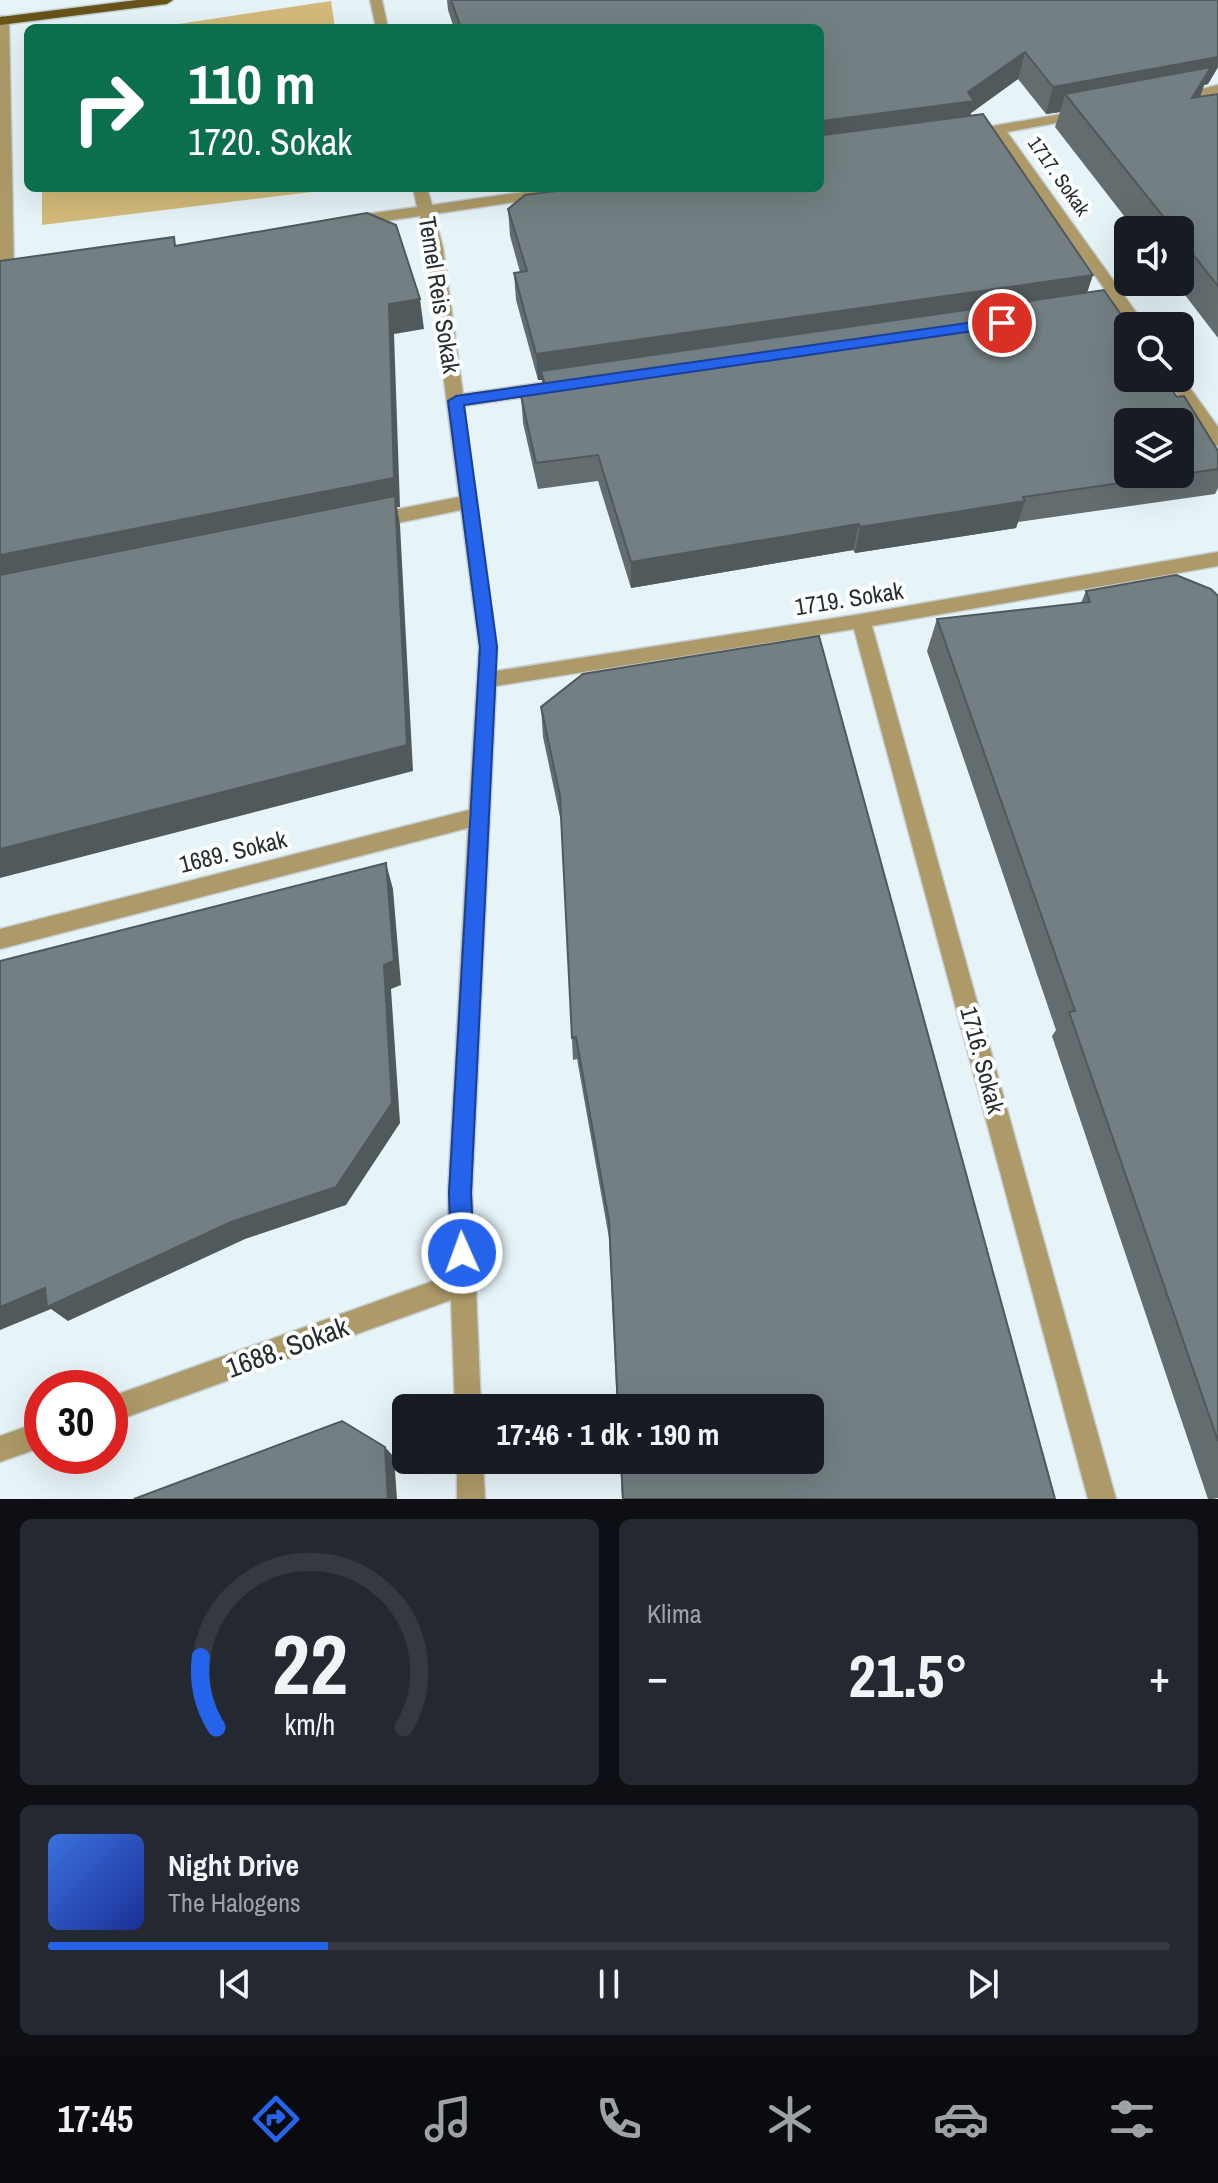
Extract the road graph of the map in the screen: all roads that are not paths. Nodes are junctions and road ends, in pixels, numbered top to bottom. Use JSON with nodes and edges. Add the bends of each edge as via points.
{"nodes":[{"id":1,"x":167,"y":0,"type":"edge"},
{"id":2,"x":376,"y":0,"type":"edge"},
{"id":3,"x":1,"y":20,"type":"edge"},
{"id":4,"x":381,"y":24,"type":"edge"},
{"id":5,"x":1218,"y":89,"type":"edge"},
{"id":6,"x":1155,"y":101,"type":"edge"},
{"id":7,"x":1093,"y":112,"type":"edge"},
{"id":8,"x":999,"y":130,"type":"junction"},
{"id":9,"x":954,"y":136,"type":"edge"},
{"id":10,"x":421,"y":192,"type":"edge"},
{"id":11,"x":553,"y":192,"type":"edge"},
{"id":12,"x":425,"y":210,"type":"junction"},
{"id":13,"x":332,"y":224,"type":"edge"},
{"id":14,"x":9,"y":271,"type":"edge"},
{"id":15,"x":1123,"y":305,"type":"junction"},
{"id":16,"x":1077,"y":312,"type":"edge"},
{"id":17,"x":1128,"y":312,"type":"edge"},
{"id":18,"x":580,"y":384,"type":"edge"},
{"id":19,"x":1184,"y":392,"type":"edge"},
{"id":20,"x":456,"y":401,"type":"junction"},
{"id":21,"x":1218,"y":440,"type":"edge"},
{"id":22,"x":469,"y":502,"type":"junction"},
{"id":23,"x":359,"y":524,"type":"edge"},
{"id":24,"x":1217,"y":561,"type":"edge"},
{"id":25,"x":861,"y":621,"type":"junction"},
{"id":26,"x":486,"y":680,"type":"junction"},
{"id":27,"x":480,"y":816,"type":"junction"},
{"id":28,"x":0,"y":939,"type":"edge"},
{"id":29,"x":464,"y":1283,"type":"junction"},
{"id":30,"x":468,"y":1394,"type":"edge"},
{"id":31,"x":128,"y":1404,"type":"edge"},
{"id":32,"x":24,"y":1440,"type":"edge"},
{"id":33,"x":0,"y":1449,"type":"edge"},
{"id":34,"x":470,"y":1474,"type":"edge"},
{"id":35,"x":471,"y":1499,"type":"edge"},
{"id":36,"x":1102,"y":1499,"type":"edge"}],
"edges":[{"from":1,"to":3,"type":"main road"},
{"from":2,"to":4,"type":"street"},
{"from":3,"to":14,"type":"street"},
{"from":5,"to":6,"type":"street"},
{"from":7,"to":8,"type":"street"},
{"from":8,"to":9,"type":"street"},
{"from":8,"to":15,"type":"street","name":"1717. Sokak"},
{"from":10,"to":12,"type":"street","name":"Temel Reis Sokak"},
{"from":11,"to":12,"type":"street"},
{"from":12,"to":13,"type":"street"},
{"from":12,"to":20,"type":"street","name":"Temel Reis Sokak"},
{"from":15,"to":16,"type":"street"},
{"from":15,"to":17,"type":"street","name":"1717. Sokak"},
{"from":18,"to":20,"type":"street"},
{"from":19,"to":21,"type":"street"},
{"from":20,"to":22,"type":"street","name":"Temel Reis Sokak"},
{"from":22,"to":23,"type":"street"},
{"from":22,"to":26,"type":"street","name":"Temel Reis Sokak","via":[[488,647]]},
{"from":24,"to":25,"type":"street","name":"1719. Sokak"},
{"from":25,"to":26,"type":"street","name":"1719. Sokak"},
{"from":25,"to":36,"type":"street","name":"1716. Sokak"},
{"from":26,"to":27,"type":"street","name":"Temel Reis Sokak"},
{"from":27,"to":28,"type":"street","name":"1689. Sokak"},
{"from":27,"to":29,"type":"street","name":"Temel Reis Sokak","via":[[460,1193]]},
{"from":29,"to":30,"type":"street","name":"Temel Reis Sokak"},
{"from":29,"to":31,"type":"street","name":"1688. Sokak"},
{"from":32,"to":33,"type":"street"},
{"from":34,"to":35,"type":"street"}]}
